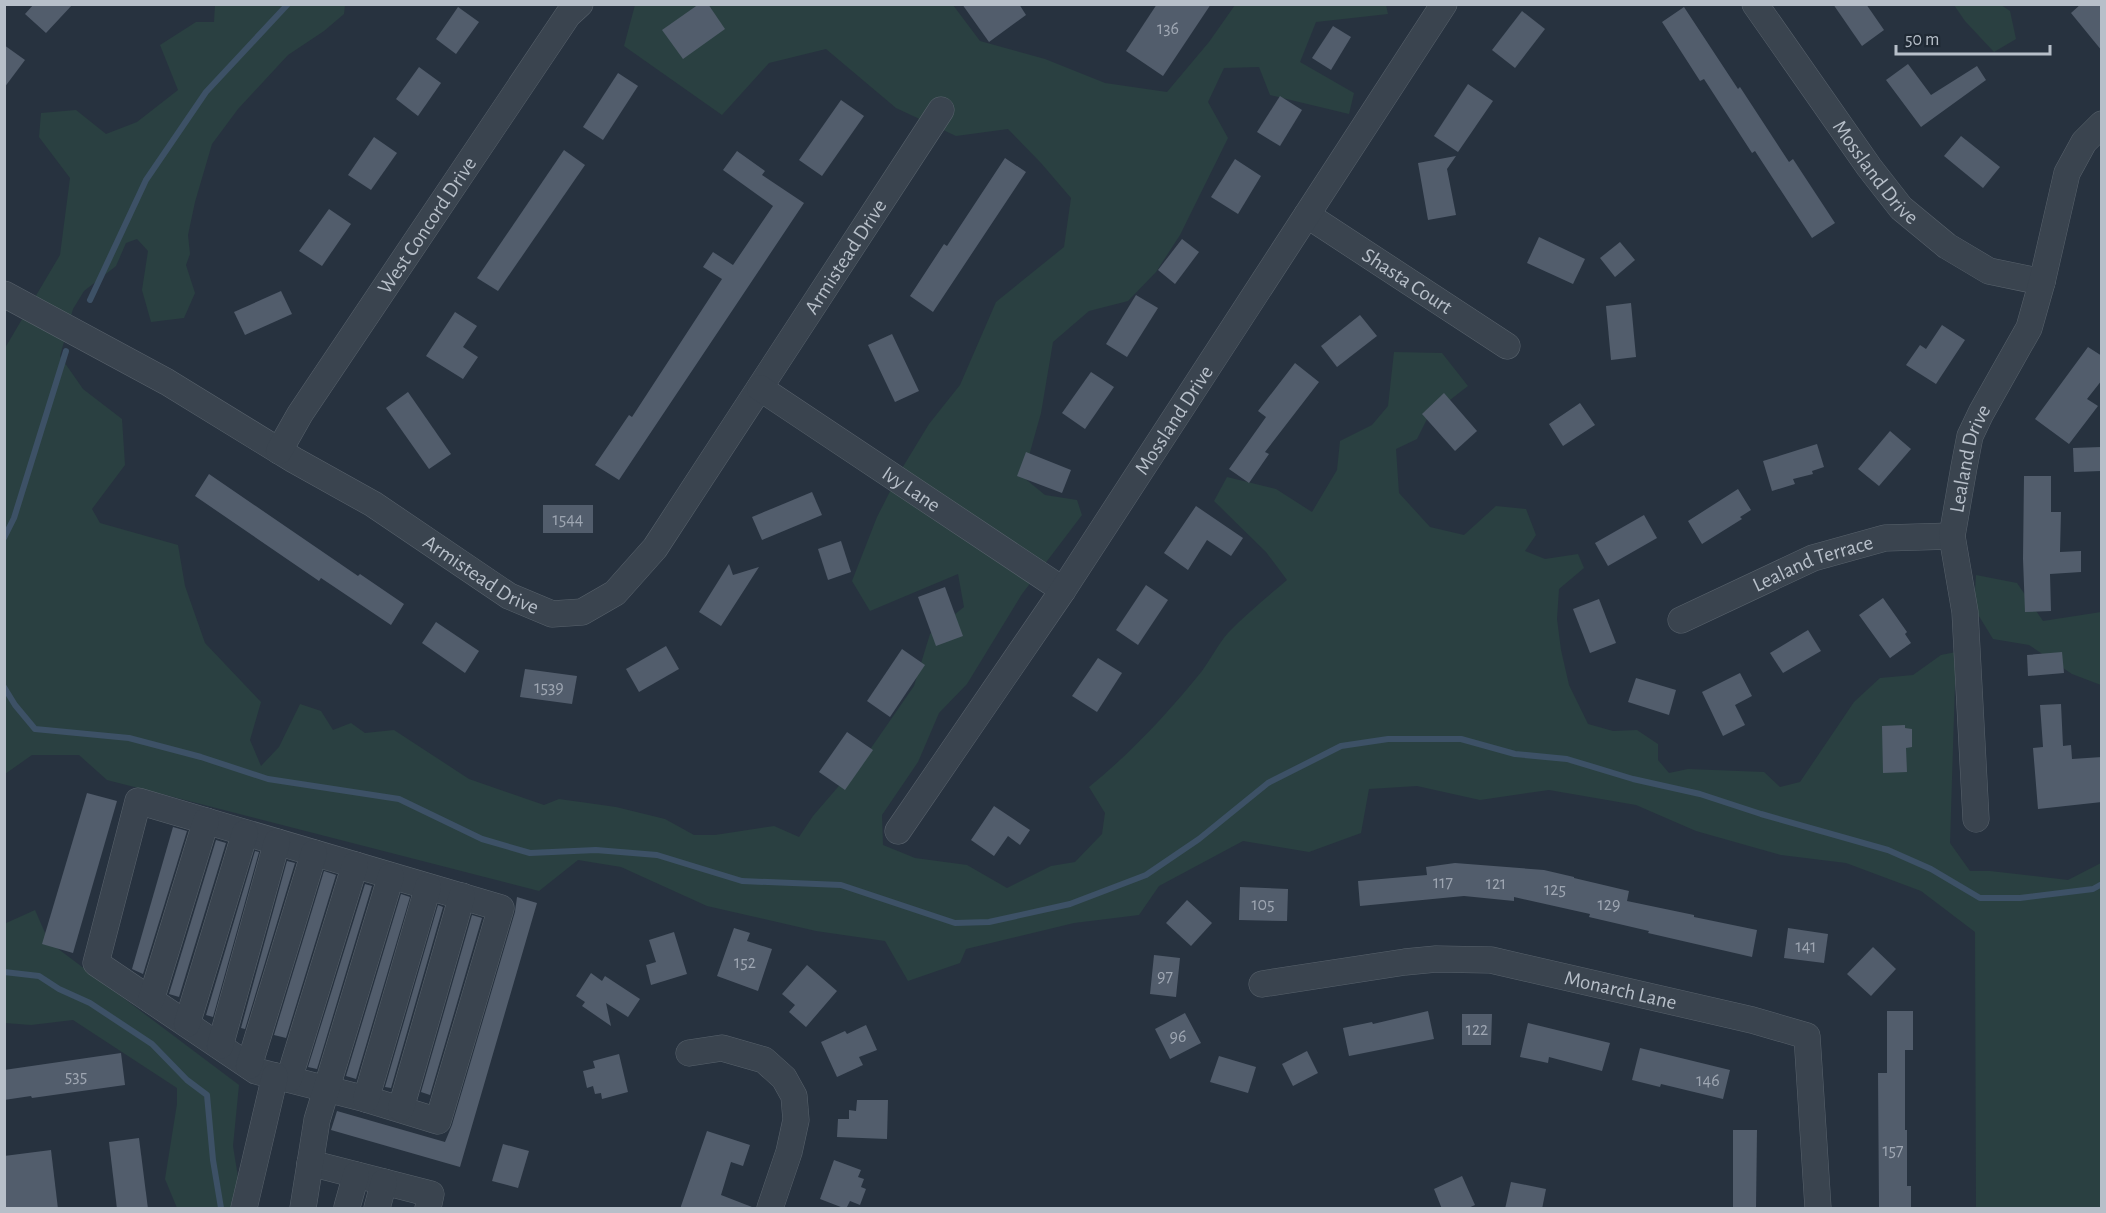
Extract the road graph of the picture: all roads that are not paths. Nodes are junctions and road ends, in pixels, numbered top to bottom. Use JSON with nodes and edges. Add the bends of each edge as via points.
{"nodes":[{"id":1,"x":580,"y":4,"type":"edge"},
{"id":2,"x":1444,"y":4,"type":"edge"},
{"id":3,"x":1755,"y":4,"type":"edge"},
{"id":4,"x":941,"y":110,"type":"dead end"},
{"id":5,"x":2102,"y":124,"type":"edge"},
{"id":6,"x":1307,"y":215,"type":"junction"},
{"id":7,"x":2043,"y":282,"type":"junction"},
{"id":8,"x":4,"y":294,"type":"edge"},
{"id":9,"x":1507,"y":346,"type":"dead end"},
{"id":10,"x":760,"y":388,"type":"junction"},
{"id":11,"x":279,"y":451,"type":"junction"},
{"id":12,"x":1952,"y":536,"type":"junction"},
{"id":13,"x":1063,"y":590,"type":"junction"},
{"id":14,"x":1681,"y":620,"type":"dead end"},
{"id":15,"x":1976,"y":819,"type":"dead end"},
{"id":16,"x":206,"y":821,"type":"junction"},
{"id":17,"x":898,"y":831,"type":"dead end"},
{"id":18,"x":245,"y":833,"type":"junction"},
{"id":19,"x":277,"y":842,"type":"junction"},
{"id":20,"x":314,"y":853,"type":"junction"},
{"id":21,"x":355,"y":865,"type":"junction"},
{"id":22,"x":391,"y":876,"type":"junction"},
{"id":23,"x":428,"y":886,"type":"junction"},
{"id":24,"x":462,"y":896,"type":"junction"},
{"id":25,"x":1262,"y":984,"type":"dead end"},
{"id":26,"x":151,"y":1000,"type":"junction"},
{"id":27,"x":187,"y":1024,"type":"junction"},
{"id":28,"x":220,"y":1047,"type":"junction"},
{"id":29,"x":689,"y":1053,"type":"dead end"},
{"id":30,"x":249,"y":1066,"type":"junction"},
{"id":31,"x":282,"y":1077,"type":"junction"},
{"id":32,"x":327,"y":1088,"type":"junction"},
{"id":33,"x":366,"y":1099,"type":"junction"},
{"id":34,"x":401,"y":1108,"type":"junction"},
{"id":35,"x":310,"y":1163,"type":"junction"},
{"id":36,"x":380,"y":1186,"type":"edge"},
{"id":37,"x":354,"y":1208,"type":"edge"},
{"id":38,"x":244,"y":1209,"type":"edge"},
{"id":39,"x":303,"y":1209,"type":"edge"},
{"id":40,"x":377,"y":1209,"type":"edge"},
{"id":41,"x":428,"y":1209,"type":"edge"},
{"id":42,"x":770,"y":1209,"type":"edge"},
{"id":43,"x":1818,"y":1209,"type":"edge"}],
"edges":[{"from":1,"to":11,"type":"street","name":"West Concord Drive","via":[[568,15]]},
{"from":2,"to":6,"type":"street","name":"Mossland Drive"},
{"from":3,"to":7,"type":"street","name":"Mossland Drive","via":[[1901,208],[1947,246],[1989,271]]},
{"from":4,"to":10,"type":"street","name":"Armistead Drive"},
{"from":5,"to":7,"type":"street","name":"Lealand Drive","via":[[2084,142],[2067,173]]},
{"from":6,"to":9,"type":"street","name":"Shasta Court"},
{"from":6,"to":13,"type":"street","name":"Mossland Drive"},
{"from":7,"to":12,"type":"street","name":"Lealand Drive","via":[[2029,328],[1970,436]]},
{"from":8,"to":11,"type":"street","name":"Armistead Drive","via":[[167,382]]},
{"from":10,"to":11,"type":"street","name":"Armistead Drive","via":[[655,548],[615,593],[582,612],[552,614],[509,596],[373,504]]},
{"from":10,"to":13,"type":"street","name":"Ivy Lane"},
{"from":12,"to":14,"type":"street","name":"Lealand Terrace","via":[[1885,538],[1813,558]]},
{"from":12,"to":15,"type":"street","name":"Lealand Drive","via":[[1965,612]]},
{"from":13,"to":17,"type":"street","name":"Mossland Drive"},
{"from":16,"to":18,"type":"street"},
{"from":16,"to":26,"type":"street"},
{"from":16,"to":26,"type":"street","via":[[138,801],[96,963]]},
{"from":18,"to":19,"type":"street"},
{"from":18,"to":27,"type":"street"},
{"from":19,"to":20,"type":"street"},
{"from":19,"to":28,"type":"street"},
{"from":20,"to":21,"type":"street"},
{"from":20,"to":30,"type":"street"},
{"from":21,"to":22,"type":"street"},
{"from":21,"to":31,"type":"street"},
{"from":22,"to":23,"type":"street"},
{"from":22,"to":32,"type":"street"},
{"from":23,"to":24,"type":"street"},
{"from":23,"to":33,"type":"street"},
{"from":24,"to":34,"type":"street"},
{"from":24,"to":34,"type":"street","via":[[501,908],[438,1121]]},
{"from":25,"to":43,"type":"street","name":"Monarch Lane","via":[[1405,962],[1491,960],[1807,1036]]},
{"from":26,"to":27,"type":"street"},
{"from":27,"to":28,"type":"street"},
{"from":28,"to":30,"type":"street"},
{"from":29,"to":42,"type":"street","via":[[722,1048],[764,1060],[784,1078],[794,1096],[795,1127]]},
{"from":30,"to":31,"type":"street"},
{"from":31,"to":32,"type":"street"},
{"from":31,"to":38,"type":"street"},
{"from":32,"to":33,"type":"street"},
{"from":32,"to":35,"type":"street"},
{"from":33,"to":34,"type":"street"},
{"from":35,"to":36,"type":"street"},
{"from":35,"to":39,"type":"street"},
{"from":36,"to":37,"type":"street"},
{"from":36,"to":40,"type":"street"},
{"from":36,"to":41,"type":"street","via":[[431,1194]]}]}
